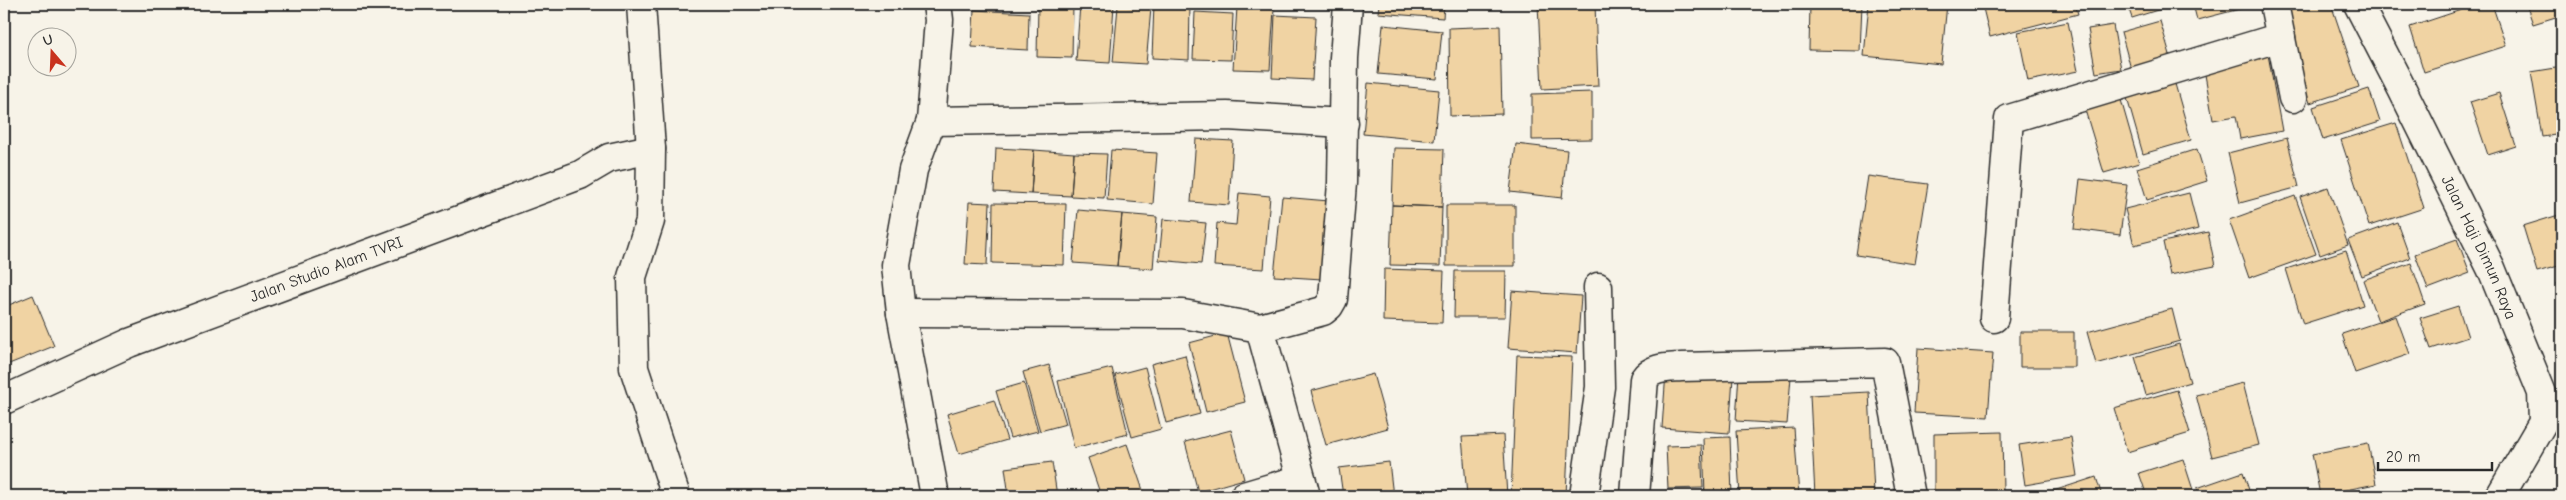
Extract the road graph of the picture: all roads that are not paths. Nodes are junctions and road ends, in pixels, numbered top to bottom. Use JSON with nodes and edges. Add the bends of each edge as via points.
{"nodes":[{"id":1,"x":641,"y":4,"type":"edge"},
{"id":2,"x":937,"y":4,"type":"edge"},
{"id":3,"x":1348,"y":4,"type":"edge"},
{"id":4,"x":2274,"y":4,"type":"edge"},
{"id":5,"x":2358,"y":4,"type":"edge"},
{"id":6,"x":2281,"y":37,"type":"junction"},
{"id":7,"x":2293,"y":98,"type":"dead end"},
{"id":8,"x":932,"y":121,"type":"junction"},
{"id":9,"x":1344,"y":123,"type":"junction"},
{"id":10,"x":651,"y":149,"type":"junction"},
{"id":11,"x":1598,"y":287,"type":"dead end"},
{"id":12,"x":901,"y":313,"type":"junction"},
{"id":13,"x":1994,"y":318,"type":"dead end"},
{"id":14,"x":1260,"y":328,"type":"junction"},
{"id":15,"x":4,"y":400,"type":"edge"},
{"id":16,"x":1303,"y":488,"type":"edge"},
{"id":17,"x":676,"y":496,"type":"edge"},
{"id":18,"x":935,"y":496,"type":"edge"},
{"id":19,"x":1244,"y":496,"type":"edge"},
{"id":20,"x":1584,"y":496,"type":"edge"},
{"id":21,"x":1634,"y":496,"type":"edge"},
{"id":22,"x":1911,"y":496,"type":"edge"},
{"id":23,"x":2500,"y":496,"type":"edge"}],
"edges":[{"from":1,"to":10,"type":"street"},
{"from":2,"to":8,"type":"street","via":[[939,20]]},
{"from":3,"to":9,"type":"street"},
{"from":4,"to":6,"type":"street"},
{"from":5,"to":23,"type":"street","name":"Jalan Haji Dimun Raya","via":[[2490,268],[2542,393],[2542,422]]},
{"from":6,"to":7,"type":"street"},
{"from":6,"to":13,"type":"street","via":[[2009,119]]},
{"from":8,"to":9,"type":"street","via":[[1227,116]]},
{"from":8,"to":12,"type":"street","via":[[913,170],[896,265]]},
{"from":9,"to":14,"type":"street","via":[[1333,299],[1323,311]]},
{"from":10,"to":15,"type":"street","name":"Jalan Studio Alam TVRI","via":[[609,158],[580,174],[129,343]]},
{"from":10,"to":17,"type":"street","via":[[650,221],[632,277],[634,368]]},
{"from":11,"to":20,"type":"street","via":[[1600,387]]},
{"from":12,"to":14,"type":"street","via":[[1183,314]]},
{"from":12,"to":18,"type":"street"},
{"from":14,"to":16,"type":"street"},
{"from":16,"to":19,"type":"street"},
{"from":21,"to":22,"type":"street","via":[[1644,379],[1648,373],[1682,367],[1885,362]]}]}
